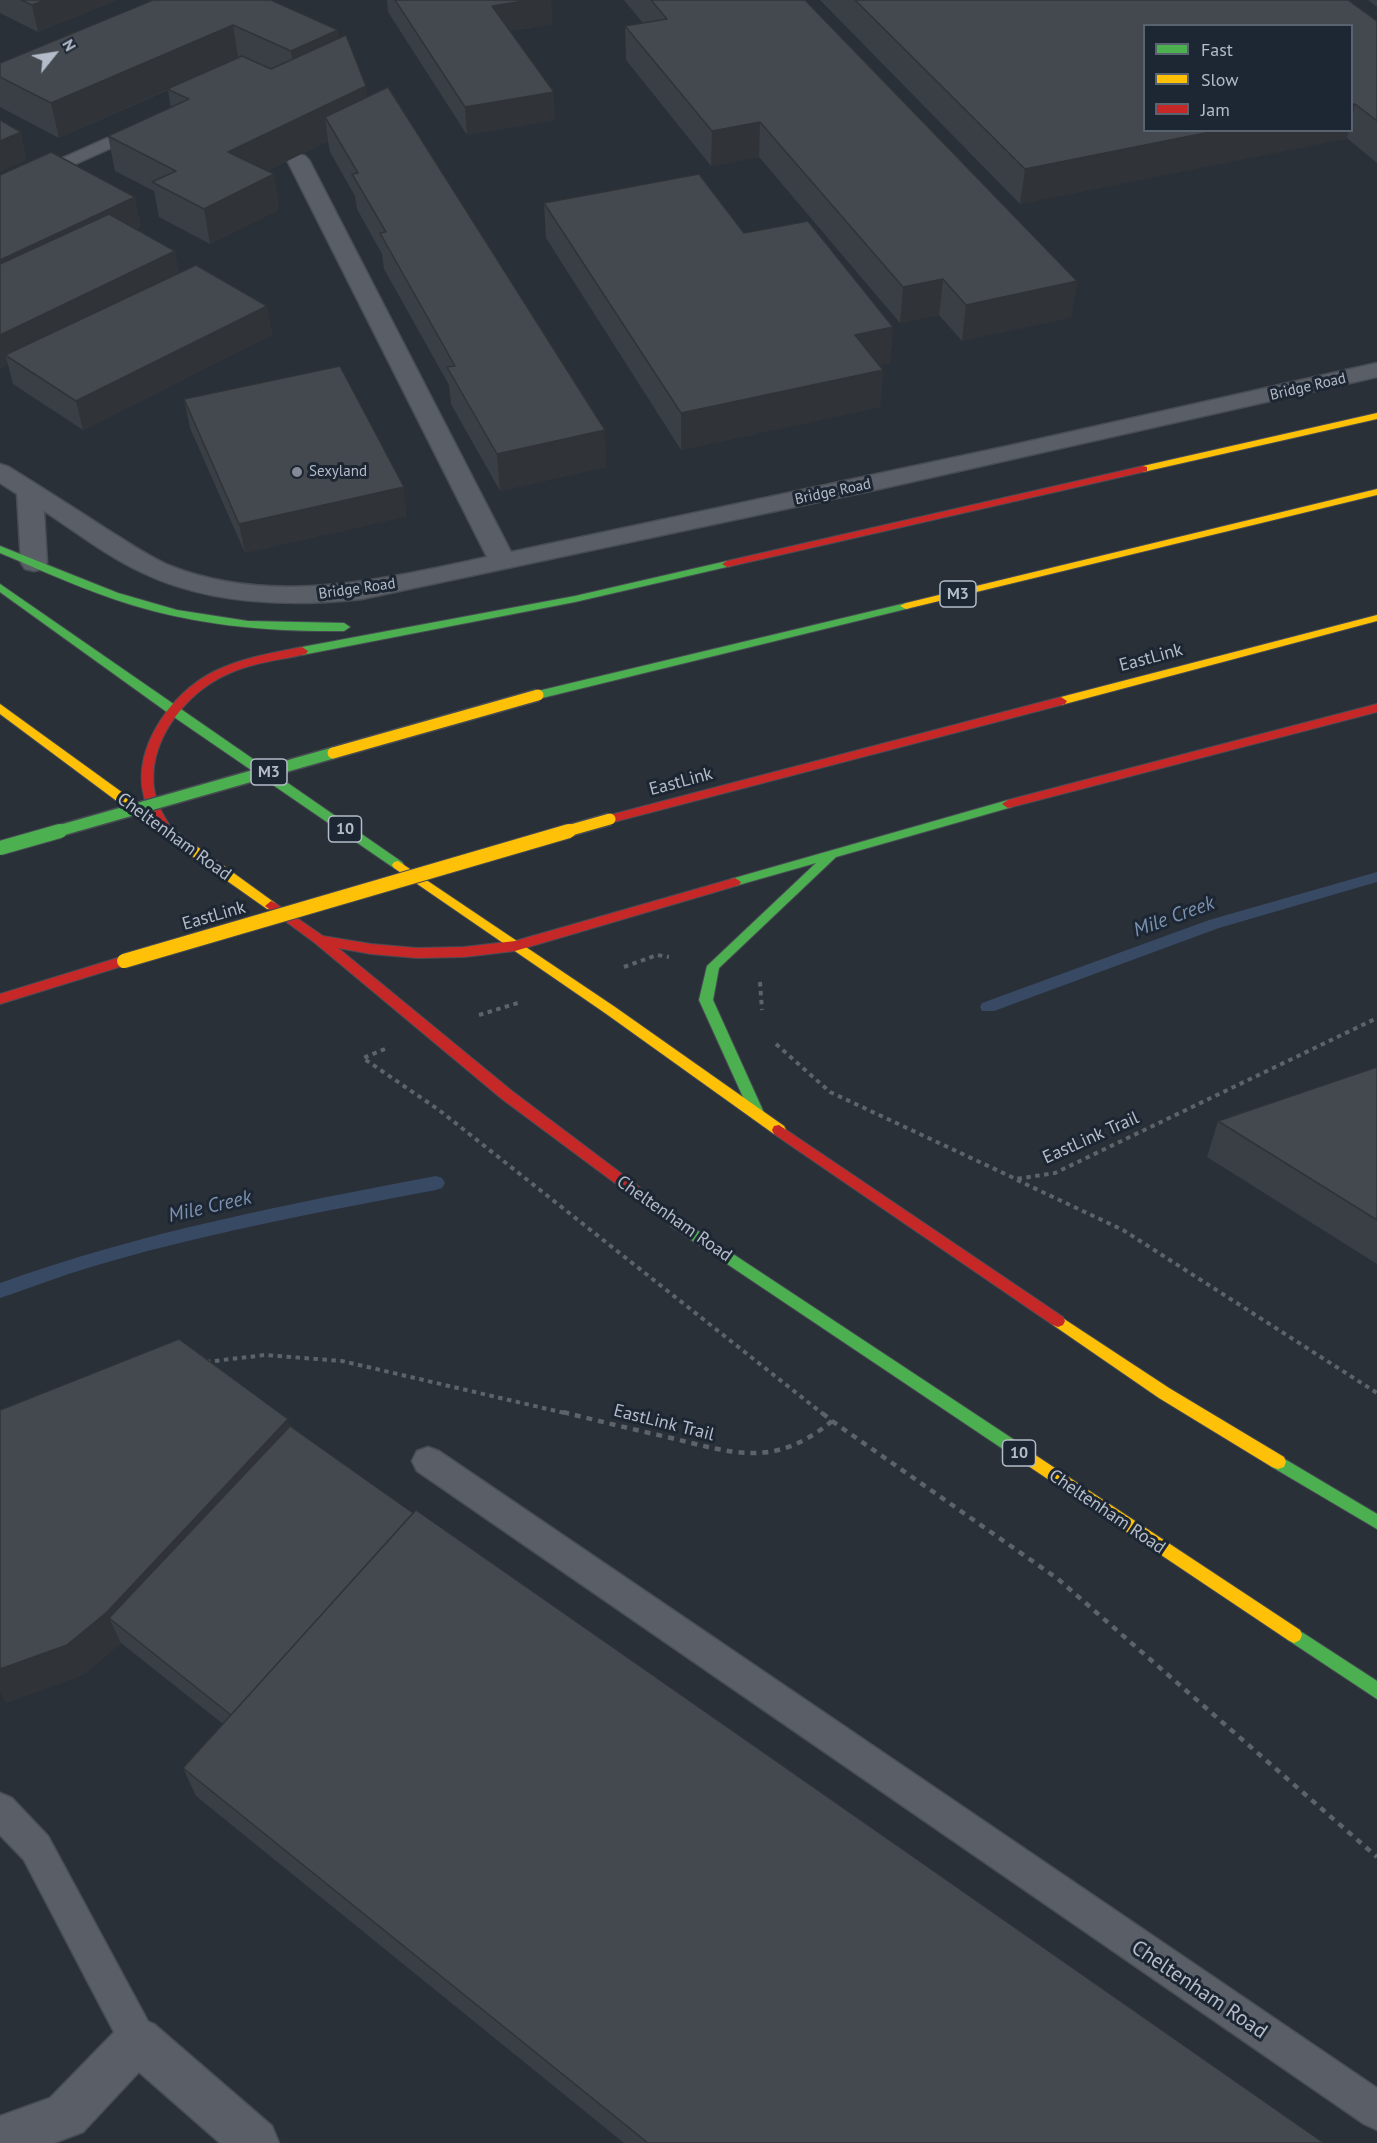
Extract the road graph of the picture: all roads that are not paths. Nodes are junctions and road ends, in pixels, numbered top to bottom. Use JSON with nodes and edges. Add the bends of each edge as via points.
{"nodes":[{"id":1,"x":161,"y":118,"type":"edge"},
{"id":2,"x":298,"y":160,"type":"edge"},
{"id":3,"x":0,"y":193,"type":"edge"},
{"id":4,"x":1377,"y":370,"type":"edge"},
{"id":5,"x":1377,"y":416,"type":"edge"},
{"id":6,"x":0,"y":472,"type":"edge"},
{"id":7,"x":30,"y":492,"type":"junction"},
{"id":8,"x":1377,"y":492,"type":"edge"},
{"id":9,"x":0,"y":549,"type":"edge"},
{"id":10,"x":503,"y":562,"type":"junction"},
{"id":11,"x":34,"y":563,"type":"junction"},
{"id":12,"x":0,"y":587,"type":"edge"},
{"id":13,"x":575,"y":599,"type":"junction"},
{"id":14,"x":1377,"y":618,"type":"edge"},
{"id":15,"x":0,"y":708,"type":"edge"},
{"id":16,"x":1377,"y":708,"type":"edge"},
{"id":17,"x":175,"y":712,"type":"junction"},
{"id":18,"x":168,"y":834,"type":"junction"},
{"id":19,"x":0,"y":848,"type":"edge"},
{"id":20,"x":836,"y":852,"type":"junction"},
{"id":21,"x":320,"y":940,"type":"junction"},
{"id":22,"x":515,"y":946,"type":"junction"},
{"id":23,"x":0,"y":999,"type":"edge"},
{"id":24,"x":758,"y":1115,"type":"junction"},
{"id":25,"x":428,"y":1461,"type":"dead end"},
{"id":26,"x":1377,"y":1522,"type":"edge"},
{"id":27,"x":1377,"y":1691,"type":"edge"},
{"id":28,"x":0,"y":1810,"type":"edge"},
{"id":29,"x":138,"y":2040,"type":"junction"},
{"id":30,"x":1377,"y":2111,"type":"edge"},
{"id":31,"x":0,"y":2140,"type":"edge"},
{"id":32,"x":255,"y":2143,"type":"edge"}],
"edges":[{"from":1,"to":3,"type":"lane"},
{"from":2,"to":10,"type":"street"},
{"from":4,"to":10,"type":"street","name":"Bridge Road","via":[[1131,428]]},
{"from":5,"to":13,"type":"main road"},
{"from":6,"to":7,"type":"street"},
{"from":7,"to":10,"type":"street","name":"Bridge Road","via":[[129,556],[167,574],[211,587],[262,595],[360,591]]},
{"from":7,"to":11,"type":"street"},
{"from":8,"to":19,"type":"main road","number":"M3","bridge":true,"via":[[538,695]]},
{"from":9,"to":11,"type":"main road"},
{"from":11,"to":13,"type":"main road","via":[[151,608],[273,628],[357,626]]},
{"from":12,"to":17,"type":"main road","number":"10"},
{"from":13,"to":17,"type":"main road","via":[[245,662],[214,675],[189,694]]},
{"from":14,"to":23,"type":"main road","name":"EastLink","bridge":true,"via":[[610,819]]},
{"from":15,"to":18,"type":"main road","name":"Cheltenham Road","number":"10"},
{"from":16,"to":20,"type":"main road"},
{"from":17,"to":18,"type":"main road","via":[[152,746],[145,782],[153,809]]},
{"from":17,"to":22,"type":"main road","number":"10"},
{"from":18,"to":21,"type":"main road","name":"Cheltenham Road","number":"10"},
{"from":20,"to":22,"type":"main road"},
{"from":20,"to":24,"type":"main road","via":[[713,966],[706,1000]]},
{"from":21,"to":22,"type":"main road","via":[[366,950],[416,954]]},
{"from":21,"to":27,"type":"main road","name":"Cheltenham Road","number":"10","via":[[498,1088],[662,1213]]},
{"from":22,"to":24,"type":"main road","number":"10"},
{"from":24,"to":26,"type":"main road","number":"10","via":[[1164,1393]]},
{"from":25,"to":30,"type":"lane","name":"Cheltenham Road"},
{"from":28,"to":29,"type":"lane","via":[[36,1848]]},
{"from":29,"to":31,"type":"street","via":[[66,2115]]},
{"from":29,"to":32,"type":"street"}]}
